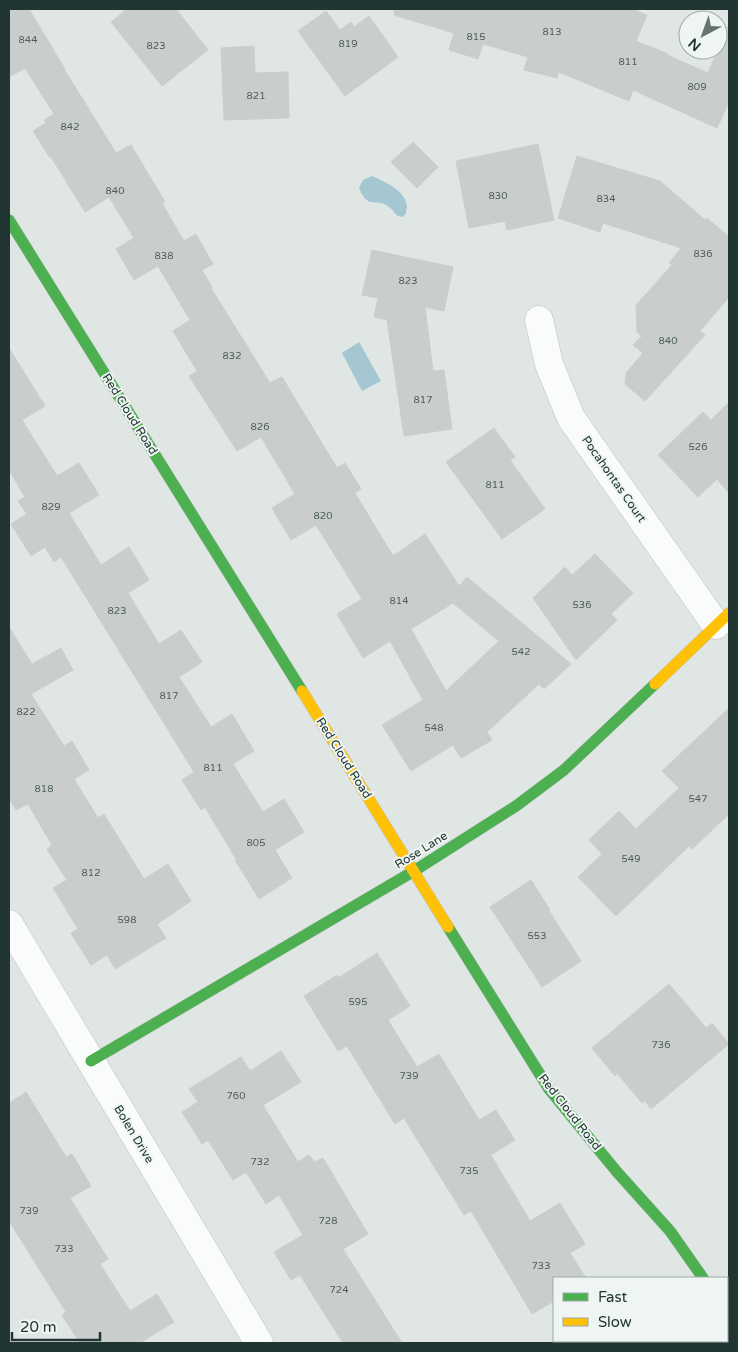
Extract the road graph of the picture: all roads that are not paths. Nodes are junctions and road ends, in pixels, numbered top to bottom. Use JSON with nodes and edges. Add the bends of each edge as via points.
{"nodes":[{"id":1,"x":9,"y":220,"type":"edge"},
{"id":2,"x":539,"y":320,"type":"dead end"},
{"id":3,"x":723,"y":619,"type":"edge"},
{"id":4,"x":414,"y":871,"type":"junction"},
{"id":5,"x":9,"y":924,"type":"edge"},
{"id":6,"x":91,"y":1061,"type":"junction"},
{"id":7,"x":702,"y":1277,"type":"edge"},
{"id":8,"x":259,"y":1343,"type":"edge"}],
"edges":[{"from":1,"to":4,"type":"street","name":"Red Cloud Road"},
{"from":2,"to":3,"type":"street","name":"Pocahontas Court","via":[[549,364],[571,418]]},
{"from":3,"to":4,"type":"street","name":"Rose Lane","via":[[564,770],[516,806]]},
{"from":4,"to":6,"type":"street","name":"Rose Lane"},
{"from":4,"to":7,"type":"street","name":"Red Cloud Road","via":[[549,1089],[670,1231]]},
{"from":5,"to":6,"type":"street","name":"Bolen Drive"},
{"from":6,"to":8,"type":"street","name":"Bolen Drive"}]}
